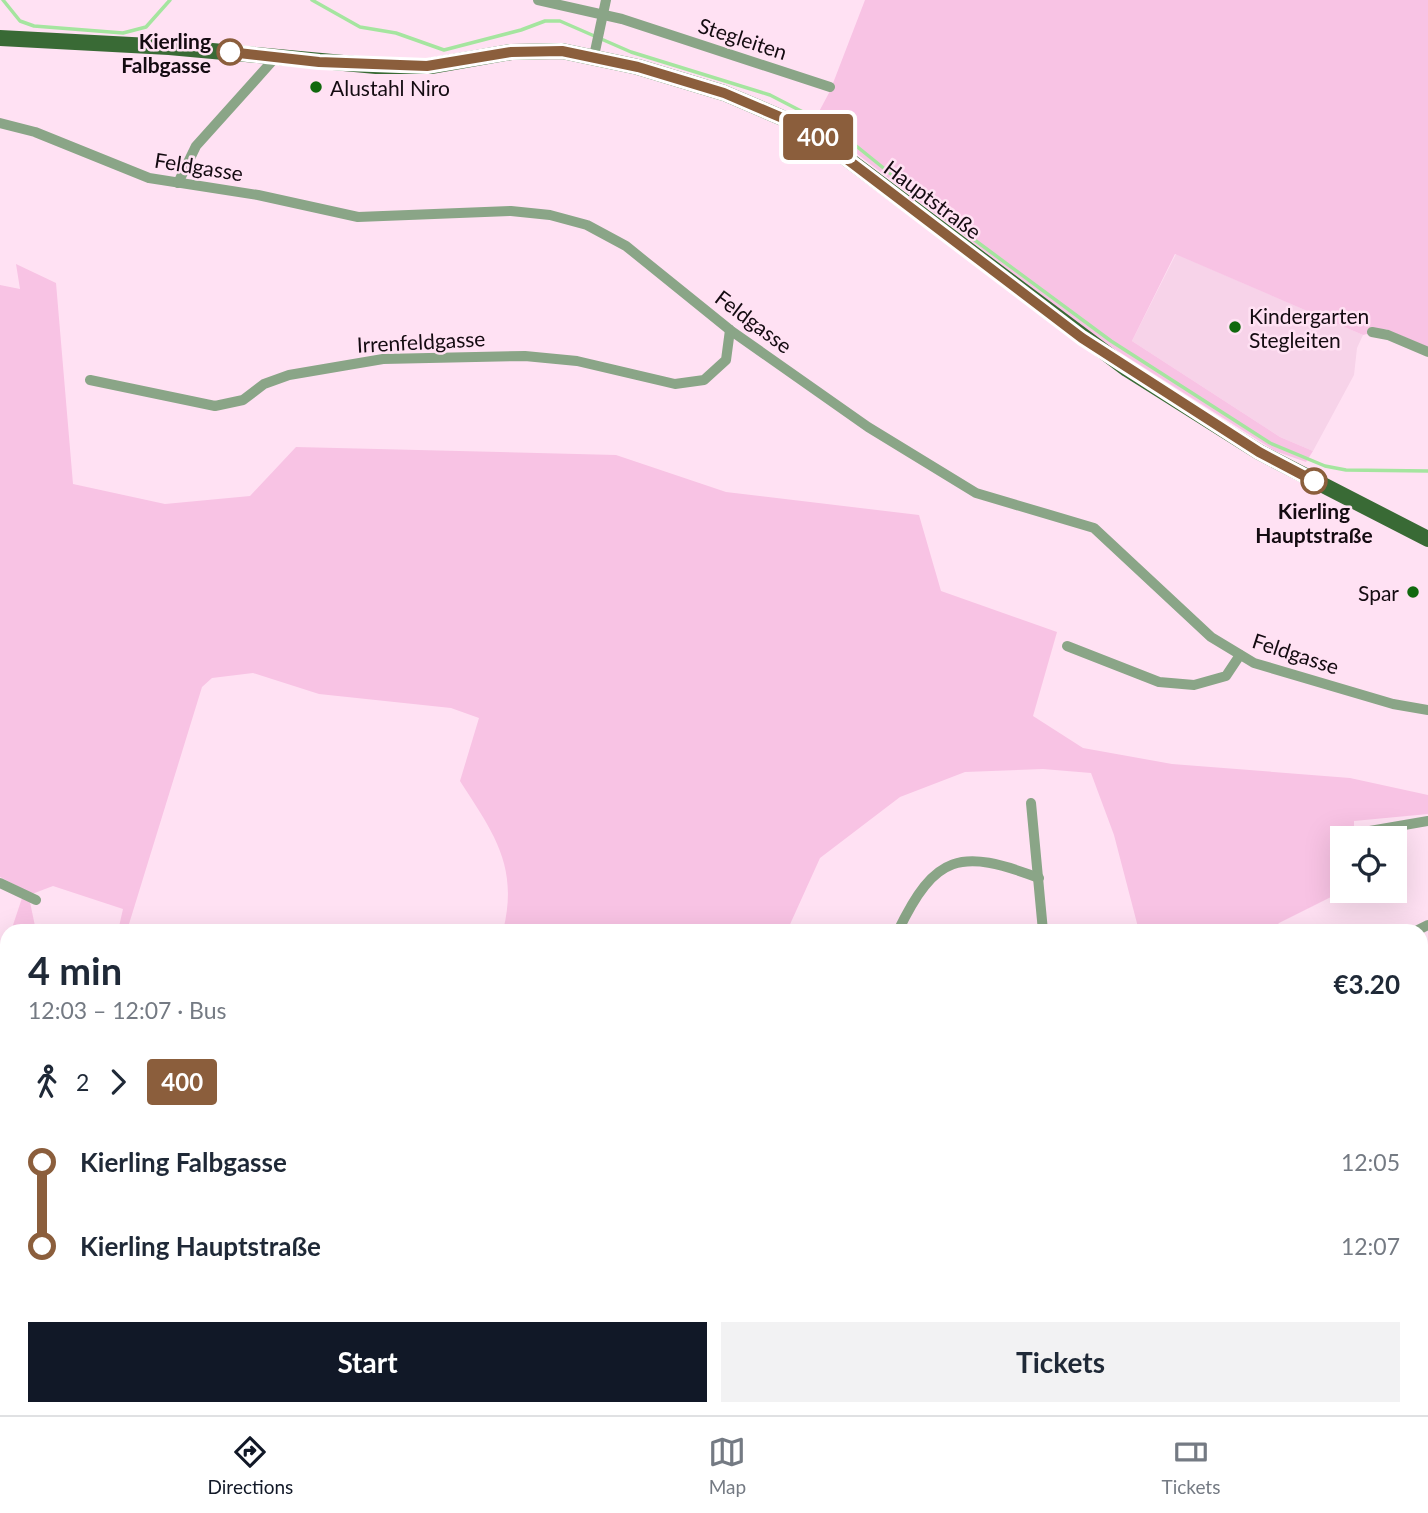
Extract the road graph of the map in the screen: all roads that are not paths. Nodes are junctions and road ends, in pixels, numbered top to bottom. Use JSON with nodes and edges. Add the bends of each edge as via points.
{"nodes":[{"id":1,"x":538,"y":0,"type":"edge"},
{"id":2,"x":607,"y":0,"type":"edge"},
{"id":3,"x":602,"y":20,"type":"junction"},
{"id":4,"x":0,"y":38,"type":"edge"},
{"id":5,"x":594,"y":57,"type":"junction"},
{"id":6,"x":275,"y":58,"type":"junction"},
{"id":7,"x":831,"y":87,"type":"dead end"},
{"id":8,"x":0,"y":123,"type":"edge"},
{"id":9,"x":178,"y":183,"type":"junction"},
{"id":10,"x":730,"y":330,"type":"junction"},
{"id":11,"x":1372,"y":332,"type":"dead end"},
{"id":12,"x":1428,"y":352,"type":"edge"},
{"id":13,"x":90,"y":380,"type":"dead end"},
{"id":14,"x":1428,"y":539,"type":"edge"},
{"id":15,"x":1067,"y":646,"type":"dead end"},
{"id":16,"x":1240,"y":655,"type":"junction"},
{"id":17,"x":1428,"y":710,"type":"edge"},
{"id":18,"x":1031,"y":803,"type":"dead end"},
{"id":19,"x":1428,"y":821,"type":"edge"},
{"id":20,"x":1399,"y":826,"type":"edge"},
{"id":21,"x":1039,"y":878,"type":"junction"},
{"id":22,"x":0,"y":883,"type":"edge"},
{"id":23,"x":36,"y":900,"type":"dead end"},
{"id":24,"x":901,"y":924,"type":"edge"},
{"id":25,"x":1042,"y":924,"type":"edge"}],
"edges":[{"from":1,"to":3,"type":"street","name":"Stegleiten"},
{"from":2,"to":3,"type":"street"},
{"from":3,"to":5,"type":"street"},
{"from":3,"to":7,"type":"street","name":"Stegleiten"},
{"from":4,"to":6,"type":"main road","name":"Hauptstraße"},
{"from":5,"to":6,"type":"main road","name":"Hauptstraße","via":[[528,50],[431,66]]},
{"from":5,"to":14,"type":"main road","name":"Hauptstraße","via":[[724,93],[806,128],[1127,369],[1259,452]]},
{"from":6,"to":9,"type":"street","via":[[196,146]]},
{"from":8,"to":9,"type":"street","name":"Feldgasse","via":[[35,132],[149,178]]},
{"from":9,"to":10,"type":"street","name":"Feldgasse","via":[[358,217],[511,211],[550,215],[586,225],[626,246]]},
{"from":10,"to":13,"type":"street","name":"Irrenfeldgasse","via":[[726,360],[704,380],[675,384],[577,361],[525,356],[383,359],[289,375],[264,384],[243,400],[215,406]]},
{"from":10,"to":16,"type":"street","name":"Feldgasse","via":[[868,427],[976,492],[1094,528],[1211,637]]},
{"from":11,"to":12,"type":"street"},
{"from":15,"to":16,"type":"street","via":[[1159,682],[1194,685],[1226,676]]},
{"from":16,"to":17,"type":"street","name":"Feldgasse","via":[[1380,700]]},
{"from":18,"to":21,"type":"street"},
{"from":19,"to":20,"type":"street"},
{"from":21,"to":24,"type":"street","via":[[998,863],[962,860],[933,874],[914,897]]},
{"from":21,"to":25,"type":"street"},
{"from":22,"to":23,"type":"street"}]}
